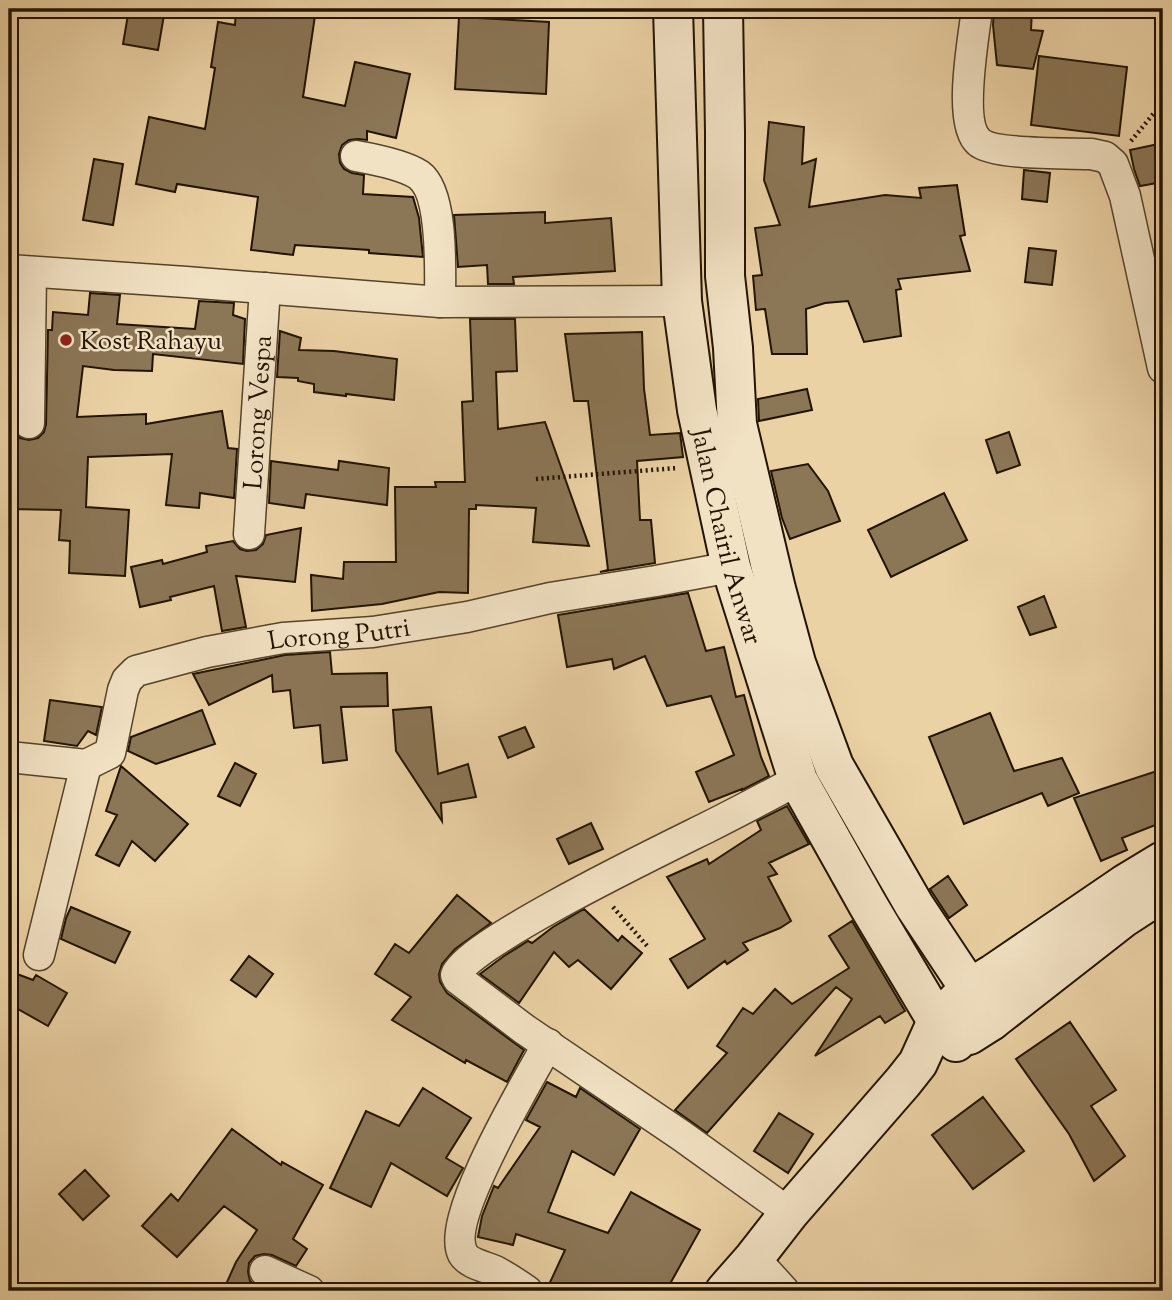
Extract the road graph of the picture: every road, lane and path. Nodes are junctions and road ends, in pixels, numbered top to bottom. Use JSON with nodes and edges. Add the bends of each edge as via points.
{"nodes":[{"id":1,"x":673,"y":9,"type":"edge"},
{"id":2,"x":723,"y":9,"type":"edge"},
{"id":3,"x":977,"y":9,"type":"edge"},
{"id":4,"x":1163,"y":92,"type":"edge"},
{"id":5,"x":356,"y":156,"type":"dead end"},
{"id":6,"x":1113,"y":164,"type":"junction"},
{"id":7,"x":20,"y":271,"type":"edge"},
{"id":8,"x":265,"y":288,"type":"junction"},
{"id":9,"x":682,"y":301,"type":"junction"},
{"id":10,"x":440,"y":302,"type":"junction"},
{"id":11,"x":1163,"y":368,"type":"edge"},
{"id":12,"x":29,"y":423,"type":"dead end"},
{"id":13,"x":710,"y":466,"type":"junction"},
{"id":14,"x":536,"y":479,"type":"dead end"},
{"id":15,"x":249,"y":534,"type":"dead end"},
{"id":16,"x":731,"y":567,"type":"junction"},
{"id":17,"x":9,"y":757,"type":"edge"},
{"id":18,"x":86,"y":765,"type":"junction"},
{"id":19,"x":798,"y":780,"type":"junction"},
{"id":20,"x":1163,"y":861,"type":"edge"},
{"id":21,"x":594,"y":886,"type":"junction"},
{"id":22,"x":1163,"y":892,"type":"edge"},
{"id":23,"x":648,"y":947,"type":"dead end"},
{"id":24,"x":39,"y":954,"type":"dead end"},
{"id":25,"x":970,"y":988,"type":"junction"},
{"id":26,"x":991,"y":1021,"type":"junction"},
{"id":27,"x":946,"y":1032,"type":"junction"},
{"id":28,"x":548,"y":1044,"type":"junction"},
{"id":29,"x":789,"y":1213,"type":"junction"},
{"id":30,"x":754,"y":1258,"type":"junction"},
{"id":31,"x":265,"y":1271,"type":"dead end"},
{"id":32,"x":309,"y":1291,"type":"edge"},
{"id":33,"x":527,"y":1291,"type":"edge"},
{"id":34,"x":725,"y":1291,"type":"edge"},
{"id":35,"x":784,"y":1291,"type":"edge"}],
"edges":[{"from":1,"to":9,"type":"main road","name":"Jalan Chairil Anwar"},
{"from":2,"to":25,"type":"main road","name":"Jalan Chairil Anwar","via":[[725,276],[737,424],[776,589],[796,663],[834,766],[914,905]]},
{"from":3,"to":6,"type":"street","via":[[968,112],[979,142],[997,149],[1091,154]]},
{"from":4,"to":6,"type":"path","via":[[1159,107]]},
{"from":5,"to":10,"type":"street","via":[[420,176],[430,190],[440,249]]},
{"from":6,"to":11,"type":"street","via":[[1125,196]]},
{"from":7,"to":8,"type":"street"},
{"from":7,"to":12,"type":"street"},
{"from":8,"to":10,"type":"street"},
{"from":8,"to":15,"type":"street","name":"Lorong Vespa"},
{"from":9,"to":10,"type":"street"},
{"from":9,"to":13,"type":"main road","name":"Jalan Chairil Anwar"},
{"from":13,"to":14,"type":"path"},
{"from":13,"to":16,"type":"main road","name":"Jalan Chairil Anwar"},
{"from":16,"to":18,"type":"street","name":"Lorong Putri","via":[[373,632],[283,638],[136,671],[123,690],[110,753]]},
{"from":16,"to":19,"type":"main road","name":"Jalan Chairil Anwar"},
{"from":17,"to":18,"type":"street"},
{"from":18,"to":24,"type":"street"},
{"from":19,"to":21,"type":"street"},
{"from":19,"to":27,"type":"main road","name":"Jalan Chairil Anwar"},
{"from":20,"to":25,"type":"main road"},
{"from":21,"to":23,"type":"path"},
{"from":21,"to":28,"type":"street","via":[[474,955],[456,975]]},
{"from":22,"to":26,"type":"main road"},
{"from":25,"to":26,"type":"main road","name":"Jalan Chairil Anwar"},
{"from":25,"to":27,"type":"main road"},
{"from":26,"to":27,"type":"main road"},
{"from":27,"to":29,"type":"main road"},
{"from":28,"to":29,"type":"street"},
{"from":28,"to":33,"type":"street","via":[[487,1154],[460,1237],[464,1257]]},
{"from":29,"to":30,"type":"main road"},
{"from":30,"to":34,"type":"main road"},
{"from":30,"to":35,"type":"street"},
{"from":31,"to":32,"type":"street"}]}
